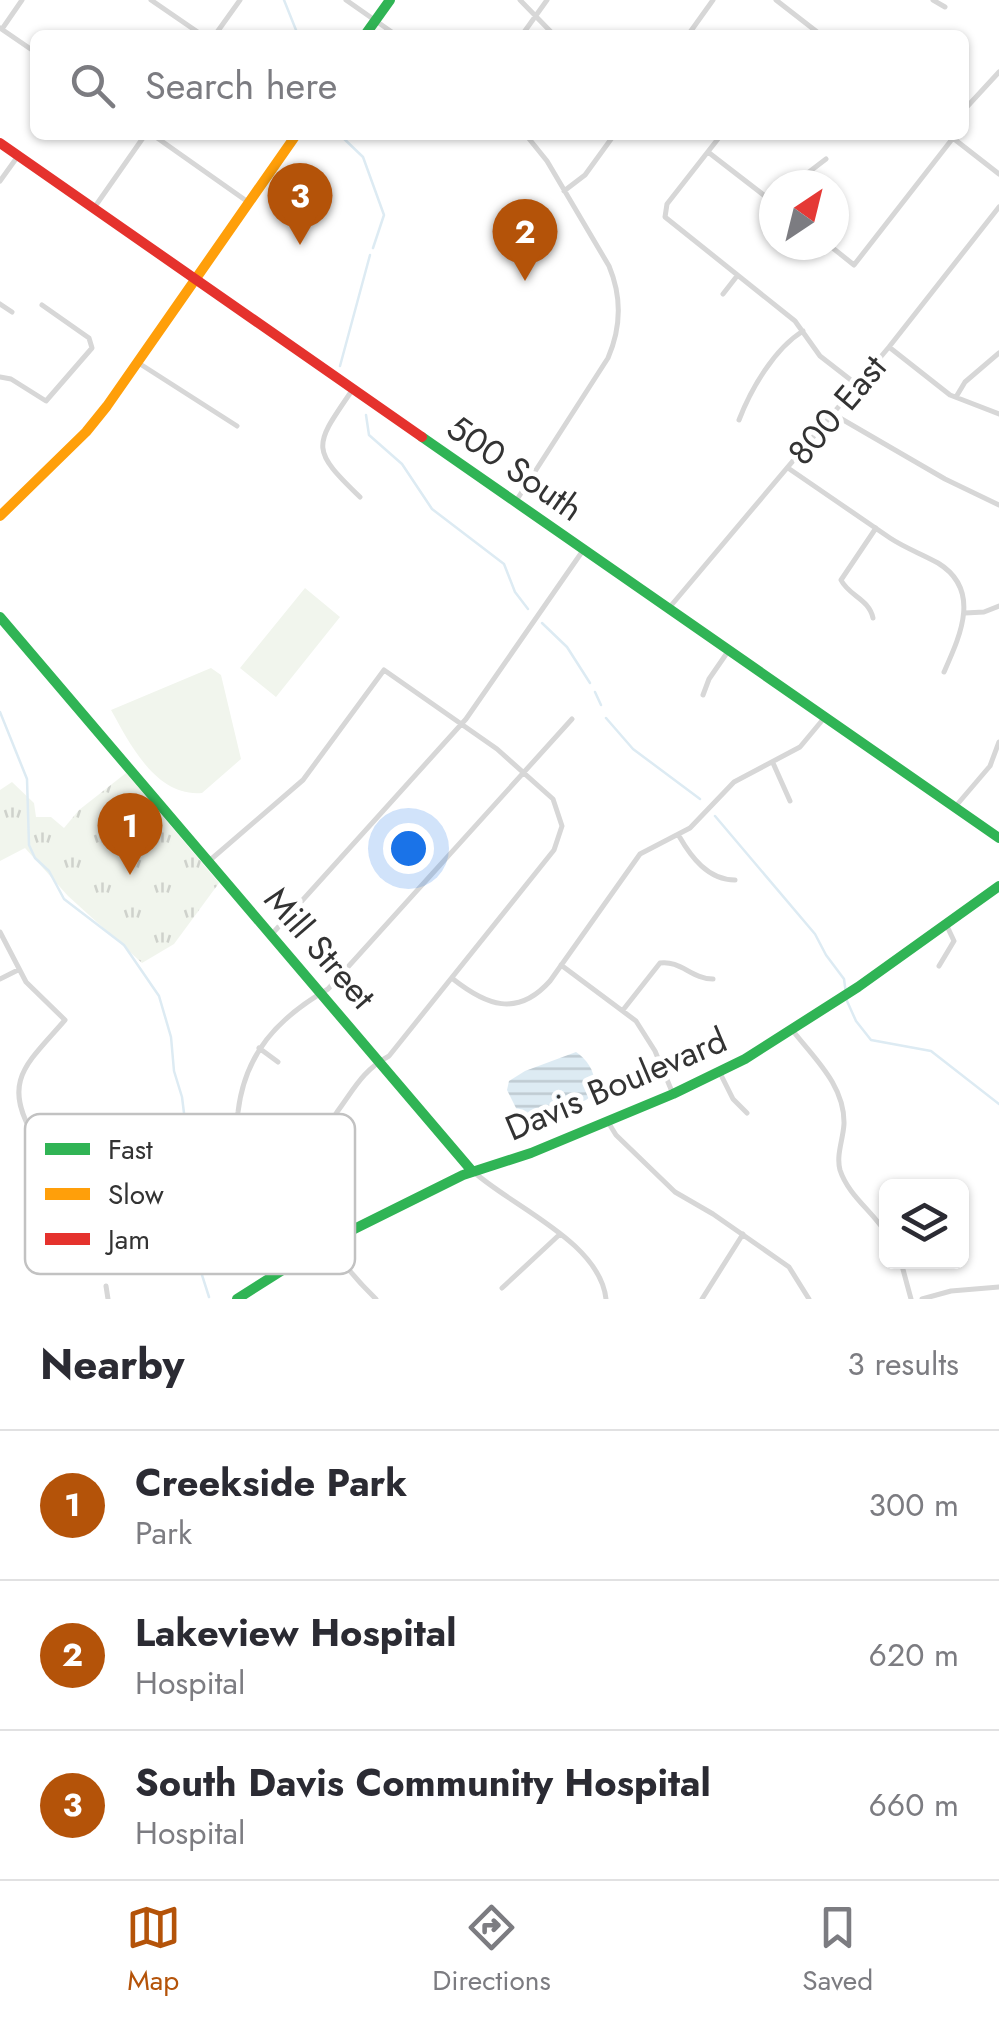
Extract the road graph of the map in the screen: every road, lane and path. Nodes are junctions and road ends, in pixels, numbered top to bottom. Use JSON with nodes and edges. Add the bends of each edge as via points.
{"nodes":[{"id":1,"x":22,"y":0,"type":"edge"},
{"id":2,"x":152,"y":0,"type":"edge"},
{"id":3,"x":240,"y":0,"type":"edge"},
{"id":4,"x":346,"y":0,"type":"edge"},
{"id":5,"x":390,"y":0,"type":"edge"},
{"id":6,"x":520,"y":0,"type":"edge"},
{"id":7,"x":547,"y":0,"type":"edge"},
{"id":8,"x":714,"y":0,"type":"edge"},
{"id":9,"x":776,"y":0,"type":"edge"},
{"id":10,"x":933,"y":0,"type":"edge"},
{"id":11,"x":945,"y":7,"type":"dead end"},
{"id":12,"x":535,"y":16,"type":"junction"},
{"id":13,"x":376,"y":20,"type":"junction"},
{"id":14,"x":0,"y":29,"type":"edge"},
{"id":15,"x":195,"y":30,"type":"edge"},
{"id":16,"x":219,"y":30,"type":"edge"},
{"id":17,"x":369,"y":30,"type":"edge"},
{"id":18,"x":389,"y":30,"type":"edge"},
{"id":19,"x":525,"y":30,"type":"edge"},
{"id":20,"x":549,"y":30,"type":"edge"},
{"id":21,"x":692,"y":30,"type":"edge"},
{"id":22,"x":815,"y":30,"type":"edge"},
{"id":23,"x":30,"y":49,"type":"edge"},
{"id":24,"x":999,"y":72,"type":"edge"},
{"id":25,"x":969,"y":105,"type":"edge"},
{"id":26,"x":145,"y":140,"type":"edge"},
{"id":27,"x":156,"y":140,"type":"edge"},
{"id":28,"x":292,"y":140,"type":"edge"},
{"id":29,"x":529,"y":140,"type":"edge"},
{"id":30,"x":610,"y":140,"type":"edge"},
{"id":31,"x":717,"y":140,"type":"edge"},
{"id":32,"x":948,"y":140,"type":"edge"},
{"id":33,"x":956,"y":140,"type":"edge"},
{"id":34,"x":0,"y":143,"type":"edge"},
{"id":35,"x":708,"y":152,"type":"junction"},
{"id":36,"x":18,"y":156,"type":"junction"},
{"id":37,"x":826,"y":159,"type":"dead end"},
{"id":38,"x":812,"y":170,"type":"edge"},
{"id":39,"x":999,"y":174,"type":"edge"},
{"id":40,"x":0,"y":181,"type":"edge"},
{"id":41,"x":564,"y":191,"type":"junction"},
{"id":42,"x":759,"y":191,"type":"edge"},
{"id":43,"x":248,"y":202,"type":"junction"},
{"id":44,"x":999,"y":207,"type":"edge"},
{"id":45,"x":94,"y":208,"type":"junction"},
{"id":46,"x":848,"y":260,"type":"edge"},
{"id":47,"x":737,"y":276,"type":"junction"},
{"id":48,"x":195,"y":279,"type":"junction"},
{"id":49,"x":723,"y":294,"type":"dead end"},
{"id":50,"x":0,"y":304,"type":"edge"},
{"id":51,"x":42,"y":306,"type":"dead end"},
{"id":52,"x":12,"y":312,"type":"dead end"},
{"id":53,"x":803,"y":330,"type":"junction"},
{"id":54,"x":889,"y":347,"type":"junction"},
{"id":55,"x":999,"y":353,"type":"edge"},
{"id":56,"x":137,"y":362,"type":"junction"},
{"id":57,"x":0,"y":378,"type":"edge"},
{"id":58,"x":857,"y":385,"type":"junction"},
{"id":59,"x":354,"y":389,"type":"junction"},
{"id":60,"x":956,"y":397,"type":"junction"},
{"id":61,"x":833,"y":414,"type":"junction"},
{"id":62,"x":999,"y":414,"type":"edge"},
{"id":63,"x":739,"y":420,"type":"dead end"},
{"id":64,"x":237,"y":426,"type":"dead end"},
{"id":65,"x":788,"y":468,"type":"junction"},
{"id":66,"x":360,"y":498,"type":"dead end"},
{"id":67,"x":516,"y":501,"type":"junction"},
{"id":68,"x":999,"y":505,"type":"edge"},
{"id":69,"x":0,"y":516,"type":"edge"},
{"id":70,"x":876,"y":528,"type":"junction"},
{"id":71,"x":584,"y":549,"type":"junction"},
{"id":72,"x":999,"y":606,"type":"edge"},
{"id":73,"x":670,"y":608,"type":"junction"},
{"id":74,"x":965,"y":613,"type":"junction"},
{"id":75,"x":0,"y":616,"type":"edge"},
{"id":76,"x":873,"y":618,"type":"dead end"},
{"id":77,"x":729,"y":650,"type":"junction"},
{"id":78,"x":944,"y":672,"type":"dead end"},
{"id":79,"x":703,"y":695,"type":"dead end"},
{"id":80,"x":825,"y":716,"type":"junction"},
{"id":81,"x":572,"y":719,"type":"dead end"},
{"id":82,"x":462,"y":724,"type":"junction"},
{"id":83,"x":999,"y":742,"type":"edge"},
{"id":84,"x":773,"y":763,"type":"junction"},
{"id":85,"x":524,"y":772,"type":"junction"},
{"id":86,"x":790,"y":801,"type":"dead end"},
{"id":87,"x":955,"y":807,"type":"junction"},
{"id":88,"x":679,"y":836,"type":"junction"},
{"id":89,"x":999,"y":838,"type":"edge"},
{"id":90,"x":209,"y":861,"type":"junction"},
{"id":91,"x":735,"y":880,"type":"dead end"},
{"id":92,"x":999,"y":886,"type":"edge"},
{"id":93,"x":946,"y":924,"type":"junction"},
{"id":94,"x":0,"y":932,"type":"edge"},
{"id":95,"x":272,"y":934,"type":"junction"},
{"id":96,"x":561,"y":966,"type":"junction"},
{"id":97,"x":938,"y":966,"type":"dead end"},
{"id":98,"x":18,"y":970,"type":"junction"},
{"id":99,"x":452,"y":978,"type":"junction"},
{"id":100,"x":713,"y":979,"type":"dead end"},
{"id":101,"x":0,"y":980,"type":"edge"},
{"id":102,"x":322,"y":992,"type":"junction"},
{"id":103,"x":624,"y":1010,"type":"junction"},
{"id":104,"x":794,"y":1031,"type":"junction"},
{"id":105,"x":258,"y":1048,"type":"junction"},
{"id":106,"x":380,"y":1061,"type":"junction"},
{"id":107,"x":278,"y":1062,"type":"dead end"},
{"id":108,"x":720,"y":1072,"type":"junction"},
{"id":109,"x":673,"y":1094,"type":"junction"},
{"id":110,"x":747,"y":1113,"type":"dead end"},
{"id":111,"x":238,"y":1114,"type":"edge"},
{"id":112,"x":337,"y":1114,"type":"edge"},
{"id":113,"x":25,"y":1121,"type":"edge"},
{"id":114,"x":608,"y":1121,"type":"junction"},
{"id":115,"x":472,"y":1171,"type":"junction"},
{"id":116,"x":879,"y":1224,"type":"edge"},
{"id":117,"x":355,"y":1229,"type":"edge"},
{"id":118,"x":743,"y":1234,"type":"junction"},
{"id":119,"x":558,"y":1235,"type":"junction"},
{"id":120,"x":903,"y":1269,"type":"edge"},
{"id":121,"x":277,"y":1274,"type":"edge"},
{"id":122,"x":350,"y":1274,"type":"edge"},
{"id":123,"x":106,"y":1286,"type":"dead end"},
{"id":124,"x":999,"y":1287,"type":"edge"},
{"id":125,"x":502,"y":1288,"type":"dead end"},
{"id":126,"x":108,"y":1299,"type":"edge"},
{"id":127,"x":237,"y":1299,"type":"edge"},
{"id":128,"x":376,"y":1299,"type":"edge"},
{"id":129,"x":606,"y":1299,"type":"edge"},
{"id":130,"x":702,"y":1299,"type":"edge"},
{"id":131,"x":809,"y":1299,"type":"edge"},
{"id":132,"x":910,"y":1299,"type":"edge"},
{"id":133,"x":922,"y":1299,"type":"edge"}],
"edges":[{"from":1,"to":14,"type":"street"},
{"from":2,"to":15,"type":"street"},
{"from":3,"to":16,"type":"street"},
{"from":4,"to":13,"type":"street"},
{"from":5,"to":13,"type":"street"},
{"from":6,"to":12,"type":"street"},
{"from":7,"to":12,"type":"street"},
{"from":8,"to":21,"type":"street"},
{"from":9,"to":22,"type":"street"},
{"from":10,"to":11,"type":"street"},
{"from":12,"to":19,"type":"street"},
{"from":12,"to":20,"type":"street"},
{"from":13,"to":17,"type":"street"},
{"from":13,"to":18,"type":"street"},
{"from":14,"to":23,"type":"street"},
{"from":24,"to":25,"type":"street"},
{"from":26,"to":45,"type":"street"},
{"from":27,"to":43,"type":"street"},
{"from":28,"to":43,"type":"street"},
{"from":29,"to":41,"type":"street"},
{"from":30,"to":41,"type":"street"},
{"from":31,"to":35,"type":"street"},
{"from":32,"to":46,"type":"street","via":[[854,265]]},
{"from":33,"to":39,"type":"street"},
{"from":34,"to":36,"type":"street","name":"500 South"},
{"from":35,"to":42,"type":"street"},
{"from":35,"to":47,"type":"street","via":[[664,214]]},
{"from":36,"to":40,"type":"street"},
{"from":36,"to":45,"type":"street","name":"500 South"},
{"from":37,"to":38,"type":"street"},
{"from":41,"to":67,"type":"street","via":[[612,275],[618,328],[603,368]]},
{"from":43,"to":48,"type":"street"},
{"from":44,"to":54,"type":"street","name":"800 East"},
{"from":45,"to":48,"type":"street","name":"500 South"},
{"from":47,"to":49,"type":"street"},
{"from":47,"to":53,"type":"street"},
{"from":48,"to":56,"type":"street"},
{"from":48,"to":59,"type":"street","name":"500 South"},
{"from":50,"to":52,"type":"street"},
{"from":51,"to":57,"type":"street","via":[[88,338],[92,348],[46,401]]},
{"from":53,"to":58,"type":"street","via":[[820,356]]},
{"from":53,"to":63,"type":"street","via":[[758,382]]},
{"from":54,"to":58,"type":"street","name":"800 East"},
{"from":54,"to":60,"type":"street"},
{"from":55,"to":60,"type":"street"},
{"from":56,"to":64,"type":"street"},
{"from":56,"to":69,"type":"street","via":[[86,432]]},
{"from":58,"to":61,"type":"street","name":"800 East"},
{"from":59,"to":66,"type":"street","via":[[325,430],[322,450]]},
{"from":59,"to":67,"type":"street","name":"500 South"},
{"from":60,"to":62,"type":"street"},
{"from":61,"to":65,"type":"street","name":"800 East"},
{"from":61,"to":68,"type":"street"},
{"from":65,"to":70,"type":"street"},
{"from":65,"to":73,"type":"street","name":"800 East"},
{"from":67,"to":71,"type":"street","name":"500 South"},
{"from":70,"to":74,"type":"street","via":[[950,572]]},
{"from":70,"to":76,"type":"street","via":[[841,580]]},
{"from":71,"to":73,"type":"street","name":"500 South"},
{"from":71,"to":82,"type":"street"},
{"from":72,"to":74,"type":"street"},
{"from":73,"to":77,"type":"street","name":"500 South"},
{"from":74,"to":78,"type":"street"},
{"from":75,"to":90,"type":"street","name":"Mill Street"},
{"from":77,"to":79,"type":"street"},
{"from":77,"to":80,"type":"street","name":"500 South"},
{"from":80,"to":84,"type":"street","via":[[800,747]]},
{"from":80,"to":87,"type":"street","name":"500 South"},
{"from":81,"to":85,"type":"street"},
{"from":82,"to":85,"type":"street"},
{"from":82,"to":90,"type":"street","via":[[384,670],[303,780]]},
{"from":82,"to":95,"type":"street"},
{"from":83,"to":87,"type":"street","via":[[990,766]]},
{"from":84,"to":86,"type":"street"},
{"from":84,"to":88,"type":"street","via":[[728,787]]},
{"from":85,"to":99,"type":"street","via":[[556,805],[561,832],[554,850]]},
{"from":85,"to":102,"type":"street"},
{"from":87,"to":89,"type":"street","name":"500 South"},
{"from":88,"to":91,"type":"street","via":[[698,864]]},
{"from":88,"to":96,"type":"street","via":[[636,859]]},
{"from":90,"to":95,"type":"street","name":"Mill Street"},
{"from":92,"to":93,"type":"street","name":"Davis Boulevard"},
{"from":93,"to":97,"type":"street","via":[[954,941]]},
{"from":93,"to":104,"type":"street","name":"Davis Boulevard"},
{"from":94,"to":98,"type":"street"},
{"from":95,"to":102,"type":"street","name":"Mill Street"},
{"from":96,"to":99,"type":"street","via":[[534,996],[508,1004],[480,998]]},
{"from":96,"to":103,"type":"street"},
{"from":98,"to":101,"type":"street"},
{"from":98,"to":113,"type":"street","via":[[65,1020],[16,1086]]},
{"from":99,"to":106,"type":"street"},
{"from":100,"to":103,"type":"street","via":[[660,963]]},
{"from":102,"to":105,"type":"street"},
{"from":102,"to":106,"type":"street","name":"Mill Street"},
{"from":103,"to":109,"type":"street","via":[[649,1040]]},
{"from":104,"to":108,"type":"street","name":"Davis Boulevard"},
{"from":104,"to":116,"type":"street","via":[[840,1096],[839,1164]]},
{"from":105,"to":107,"type":"street"},
{"from":105,"to":111,"type":"street","via":[[246,1070]]},
{"from":106,"to":112,"type":"street"},
{"from":106,"to":115,"type":"street","name":"Mill Street"},
{"from":108,"to":109,"type":"street","name":"Davis Boulevard"},
{"from":108,"to":110,"type":"street"},
{"from":109,"to":114,"type":"street","name":"Davis Boulevard"},
{"from":114,"to":115,"type":"street","name":"Davis Boulevard"},
{"from":114,"to":118,"type":"street","via":[[671,1188]]},
{"from":115,"to":117,"type":"street","name":"Davis Boulevard"},
{"from":115,"to":119,"type":"street","name":"Mill Street"},
{"from":118,"to":130,"type":"street"},
{"from":118,"to":131,"type":"street","via":[[789,1267]]},
{"from":119,"to":125,"type":"street"},
{"from":119,"to":129,"type":"street","name":"Mill Street","via":[[592,1261]]},
{"from":120,"to":132,"type":"street"},
{"from":121,"to":127,"type":"street","name":"Davis Boulevard"},
{"from":122,"to":128,"type":"street"},
{"from":123,"to":126,"type":"street"},
{"from":124,"to":133,"type":"street"}]}
